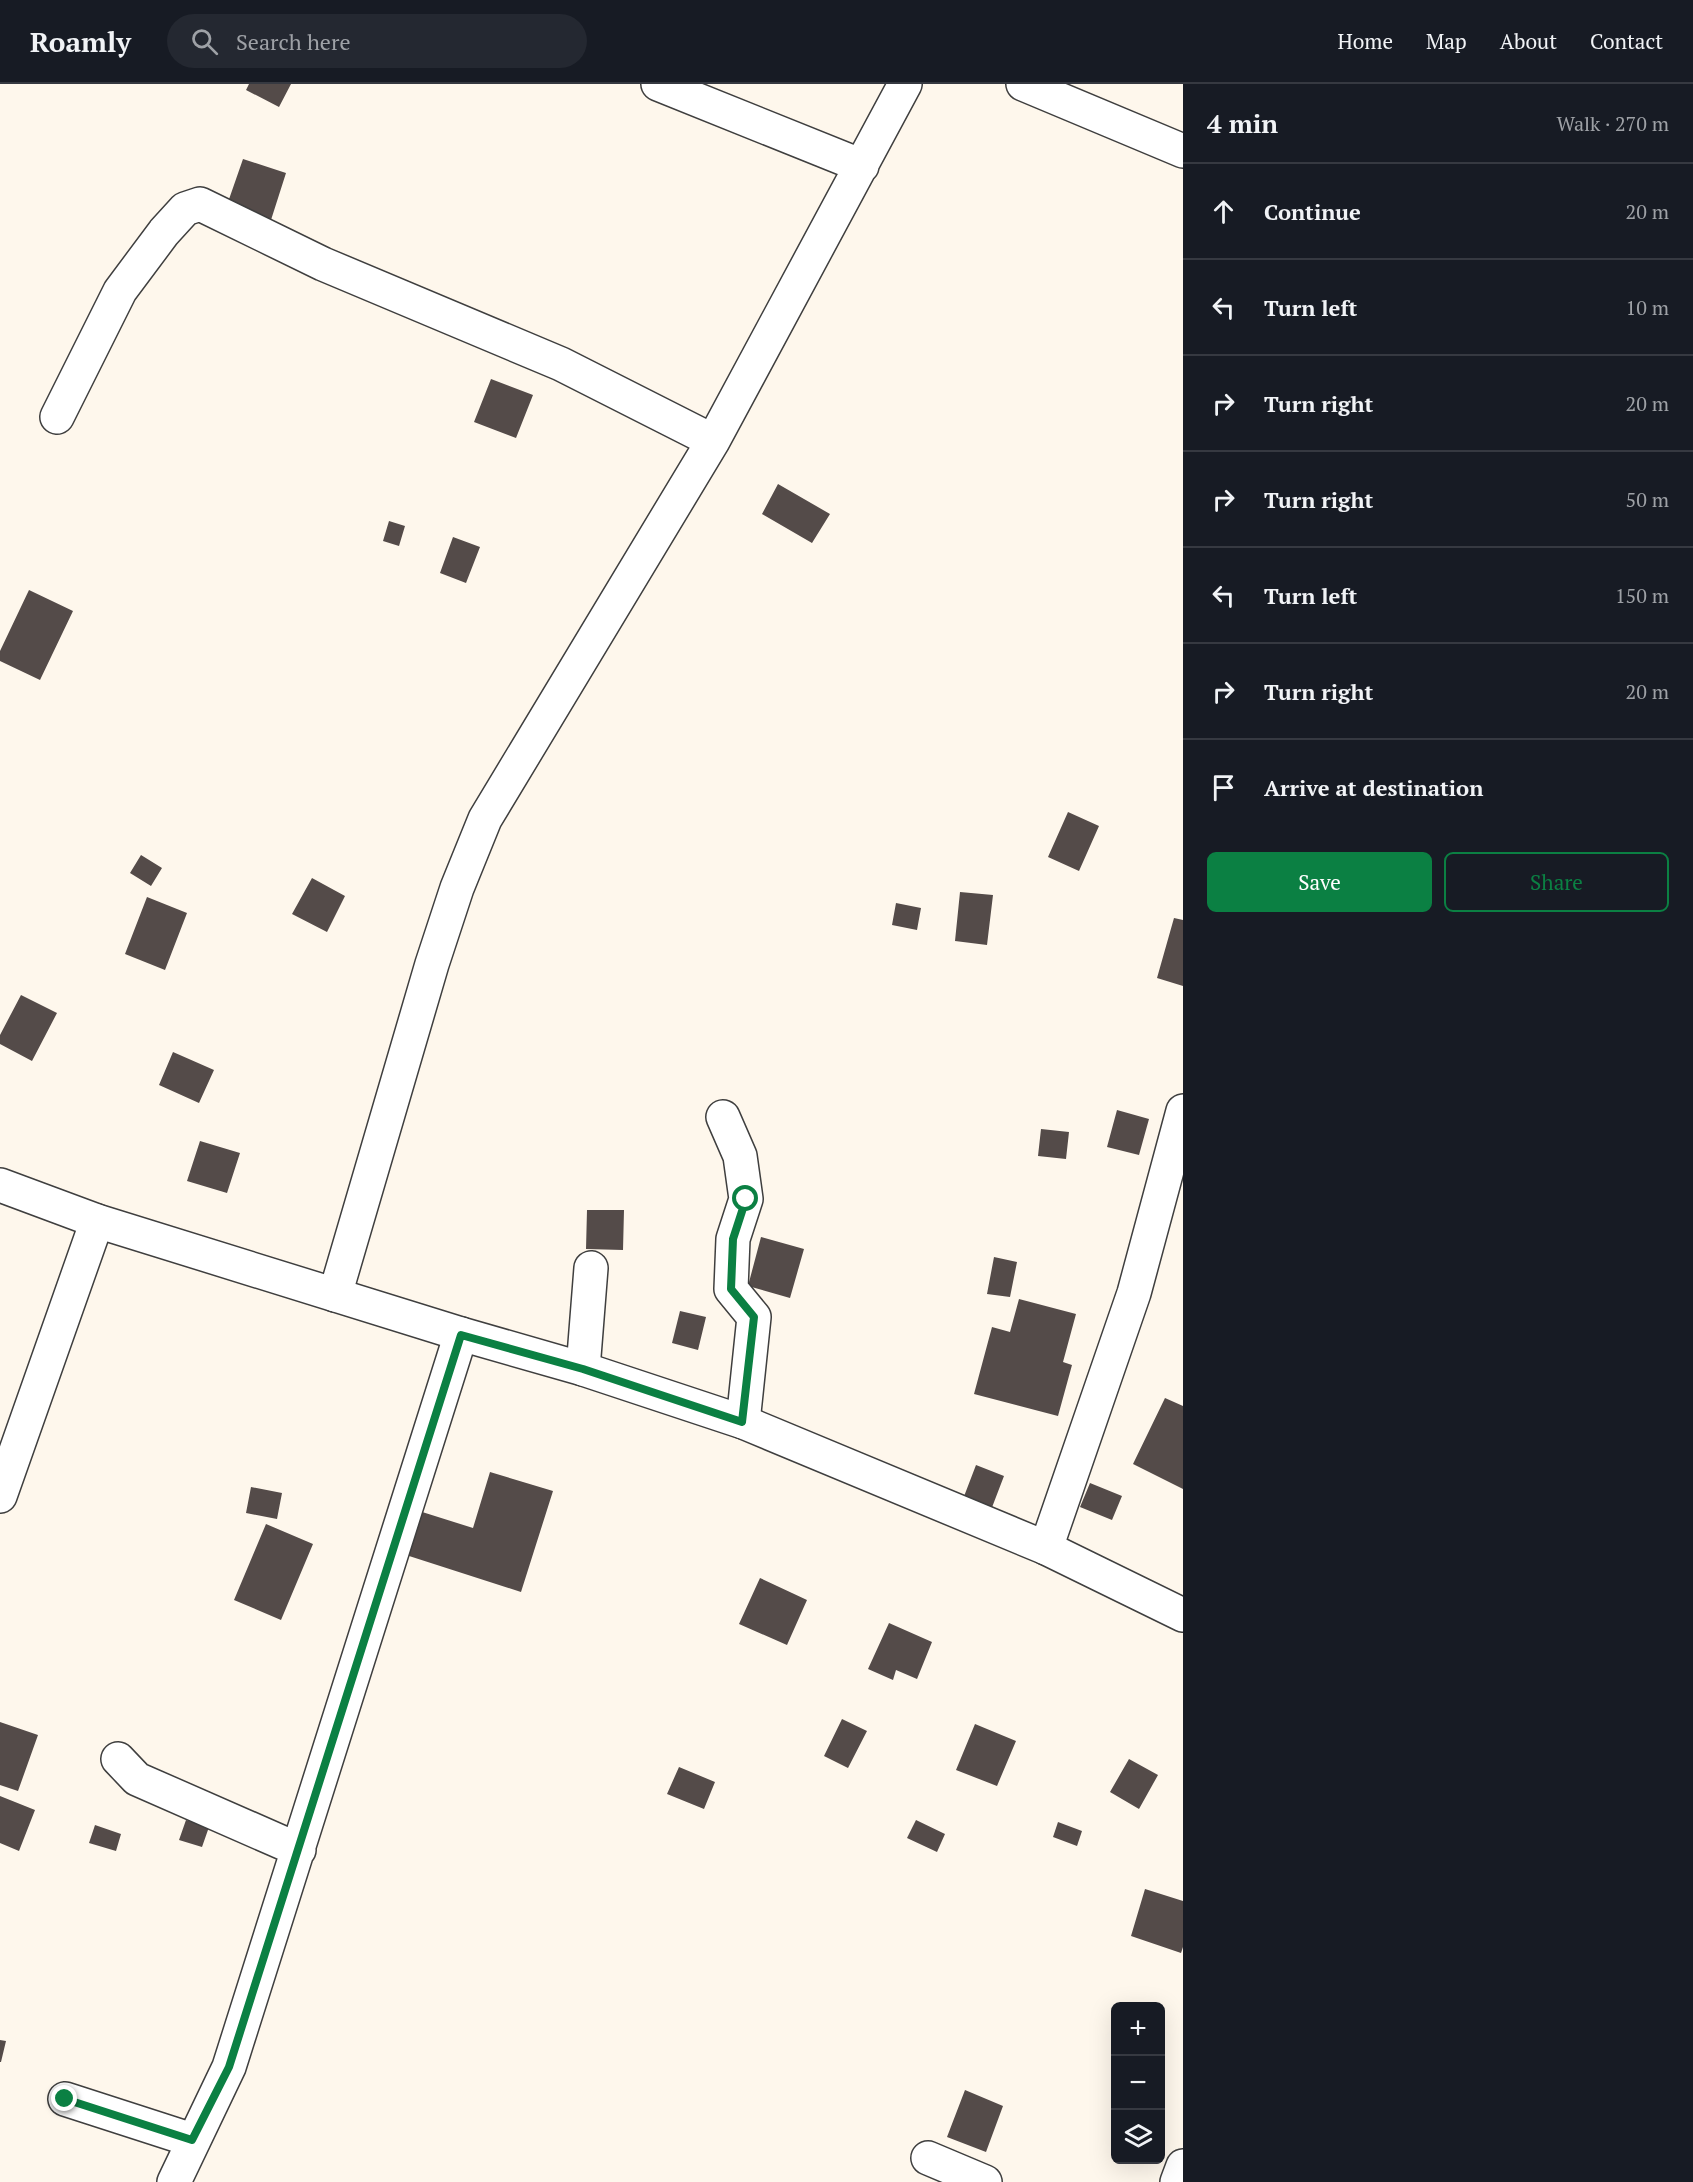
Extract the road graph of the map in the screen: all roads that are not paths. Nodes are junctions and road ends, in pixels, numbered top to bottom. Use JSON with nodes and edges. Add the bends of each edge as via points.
{"nodes":[{"id":1,"x":658,"y":84,"type":"edge"},
{"id":2,"x":905,"y":84,"type":"edge"},
{"id":3,"x":1023,"y":84,"type":"edge"},
{"id":4,"x":1183,"y":151,"type":"edge"},
{"id":5,"x":862,"y":166,"type":"junction"},
{"id":6,"x":57,"y":417,"type":"dead end"},
{"id":7,"x":712,"y":441,"type":"junction"},
{"id":8,"x":1183,"y":1111,"type":"edge"},
{"id":9,"x":723,"y":1117,"type":"dead end"},
{"id":10,"x":0,"y":1185,"type":"edge"},
{"id":11,"x":97,"y":1221,"type":"junction"},
{"id":12,"x":591,"y":1268,"type":"dead end"},
{"id":13,"x":335,"y":1295,"type":"junction"},
{"id":14,"x":461,"y":1335,"type":"junction"},
{"id":15,"x":583,"y":1369,"type":"junction"},
{"id":16,"x":742,"y":1422,"type":"junction"},
{"id":17,"x":0,"y":1496,"type":"edge"},
{"id":18,"x":1046,"y":1548,"type":"junction"},
{"id":19,"x":1183,"y":1615,"type":"edge"},
{"id":20,"x":118,"y":1759,"type":"dead end"},
{"id":21,"x":299,"y":1850,"type":"junction"},
{"id":22,"x":65,"y":2099,"type":"dead end"},
{"id":23,"x":192,"y":2140,"type":"junction"},
{"id":24,"x":928,"y":2158,"type":"dead end"},
{"id":25,"x":1183,"y":2166,"type":"edge"},
{"id":26,"x":174,"y":2182,"type":"edge"},
{"id":27,"x":985,"y":2182,"type":"edge"},
{"id":28,"x":1177,"y":2182,"type":"edge"}],
"edges":[{"from":1,"to":5,"type":"street"},
{"from":2,"to":5,"type":"street"},
{"from":3,"to":4,"type":"street"},
{"from":5,"to":7,"type":"street"},
{"from":6,"to":7,"type":"street","via":[[120,291],[185,209],[200,204],[323,264],[561,364]]},
{"from":7,"to":13,"type":"street","via":[[485,819],[436,954]]},
{"from":8,"to":18,"type":"street","via":[[1134,1293]]},
{"from":9,"to":16,"type":"street","via":[[740,1156],[746,1199],[733,1239],[731,1289],[754,1317]]},
{"from":10,"to":11,"type":"street"},
{"from":11,"to":13,"type":"street"},
{"from":11,"to":17,"type":"street"},
{"from":12,"to":15,"type":"street"},
{"from":13,"to":14,"type":"street"},
{"from":14,"to":15,"type":"street"},
{"from":14,"to":21,"type":"street"},
{"from":15,"to":16,"type":"street"},
{"from":16,"to":18,"type":"street"},
{"from":18,"to":19,"type":"street"},
{"from":20,"to":21,"type":"street","via":[[137,1779]]},
{"from":21,"to":23,"type":"street","via":[[229,2067]]},
{"from":22,"to":23,"type":"street"},
{"from":23,"to":26,"type":"street"},
{"from":24,"to":27,"type":"street"},
{"from":25,"to":28,"type":"street"}]}
